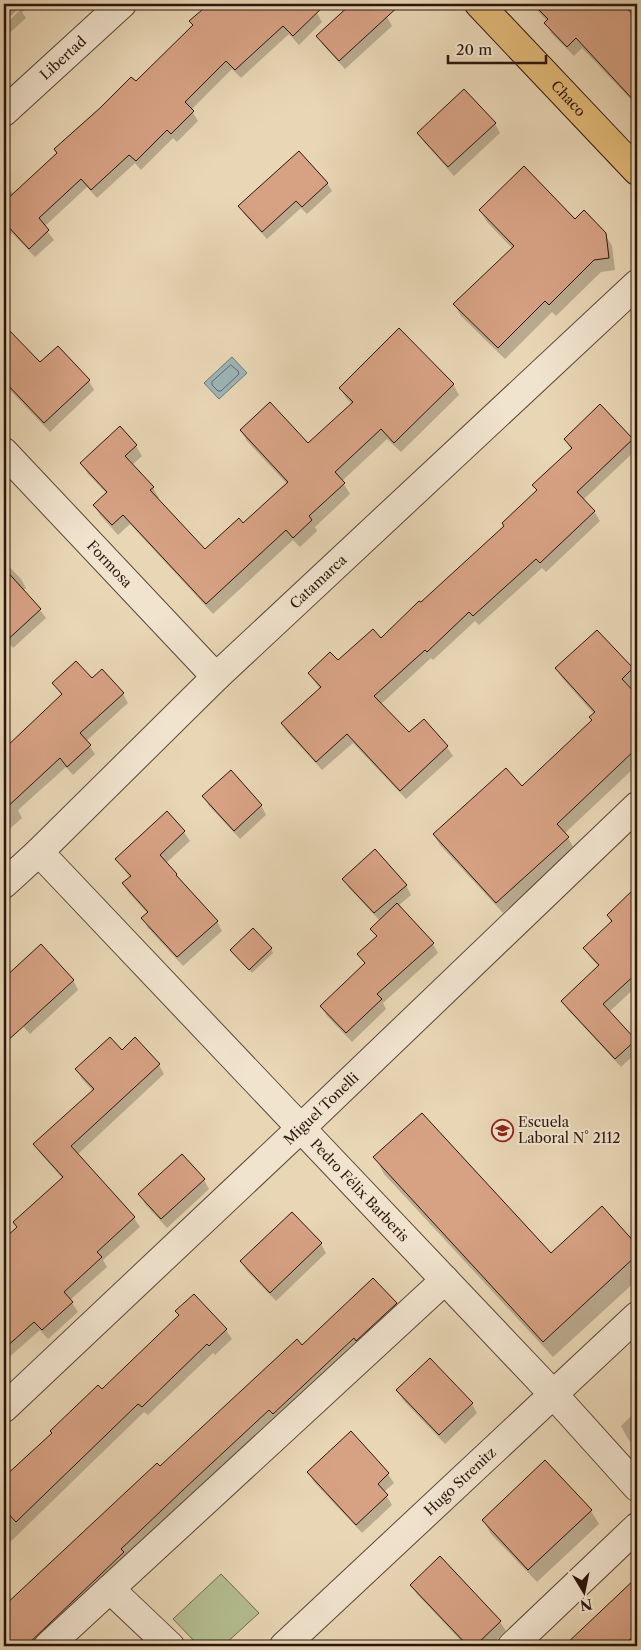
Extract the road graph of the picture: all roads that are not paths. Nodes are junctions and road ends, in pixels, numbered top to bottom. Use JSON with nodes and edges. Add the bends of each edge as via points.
{"nodes":[{"id":1,"x":122,"y":4,"type":"edge"},
{"id":2,"x":479,"y":4,"type":"edge"},
{"id":3,"x":4,"y":112,"type":"edge"},
{"id":4,"x":637,"y":171,"type":"edge"},
{"id":5,"x":637,"y":284,"type":"edge"},
{"id":6,"x":4,"y":452,"type":"edge"},
{"id":7,"x":216,"y":677,"type":"junction"},
{"id":8,"x":637,"y":806,"type":"edge"},
{"id":9,"x":39,"y":852,"type":"junction"},
{"id":10,"x":4,"y":884,"type":"edge"},
{"id":11,"x":301,"y":1128,"type":"junction"},
{"id":12,"x":445,"y":1280,"type":"junction"},
{"id":13,"x":637,"y":1316,"type":"edge"},
{"id":14,"x":554,"y":1395,"type":"junction"},
{"id":15,"x":4,"y":1408,"type":"edge"},
{"id":16,"x":637,"y":1487,"type":"edge"},
{"id":17,"x":637,"y":1527,"type":"edge"},
{"id":18,"x":110,"y":1589,"type":"junction"},
{"id":19,"x":48,"y":1646,"type":"edge"},
{"id":20,"x":170,"y":1646,"type":"edge"},
{"id":21,"x":284,"y":1646,"type":"edge"},
{"id":22,"x":512,"y":1646,"type":"edge"}],
"edges":[{"from":1,"to":3,"type":"street","name":"Libertad"},
{"from":2,"to":4,"type":"main road","name":"Chaco"},
{"from":5,"to":7,"type":"street","name":"Catamarca"},
{"from":6,"to":7,"type":"street","name":"Formosa"},
{"from":7,"to":9,"type":"street","name":"Catamarca"},
{"from":8,"to":11,"type":"street","name":"Miguel Tonelli"},
{"from":9,"to":10,"type":"street","name":"Catamarca"},
{"from":9,"to":11,"type":"street","name":"Pedro Félix Barberis"},
{"from":11,"to":12,"type":"street","name":"Pedro Félix Barberis"},
{"from":11,"to":15,"type":"street","name":"Miguel Tonelli"},
{"from":12,"to":14,"type":"street","name":"Pedro Félix Barberis"},
{"from":12,"to":18,"type":"street"},
{"from":13,"to":14,"type":"street","name":"Hugo Strenitz"},
{"from":14,"to":16,"type":"street","name":"Pedro Félix Barberis"},
{"from":14,"to":21,"type":"street","name":"Hugo Strenitz"},
{"from":17,"to":22,"type":"street"},
{"from":18,"to":19,"type":"street"},
{"from":18,"to":20,"type":"street"}]}
